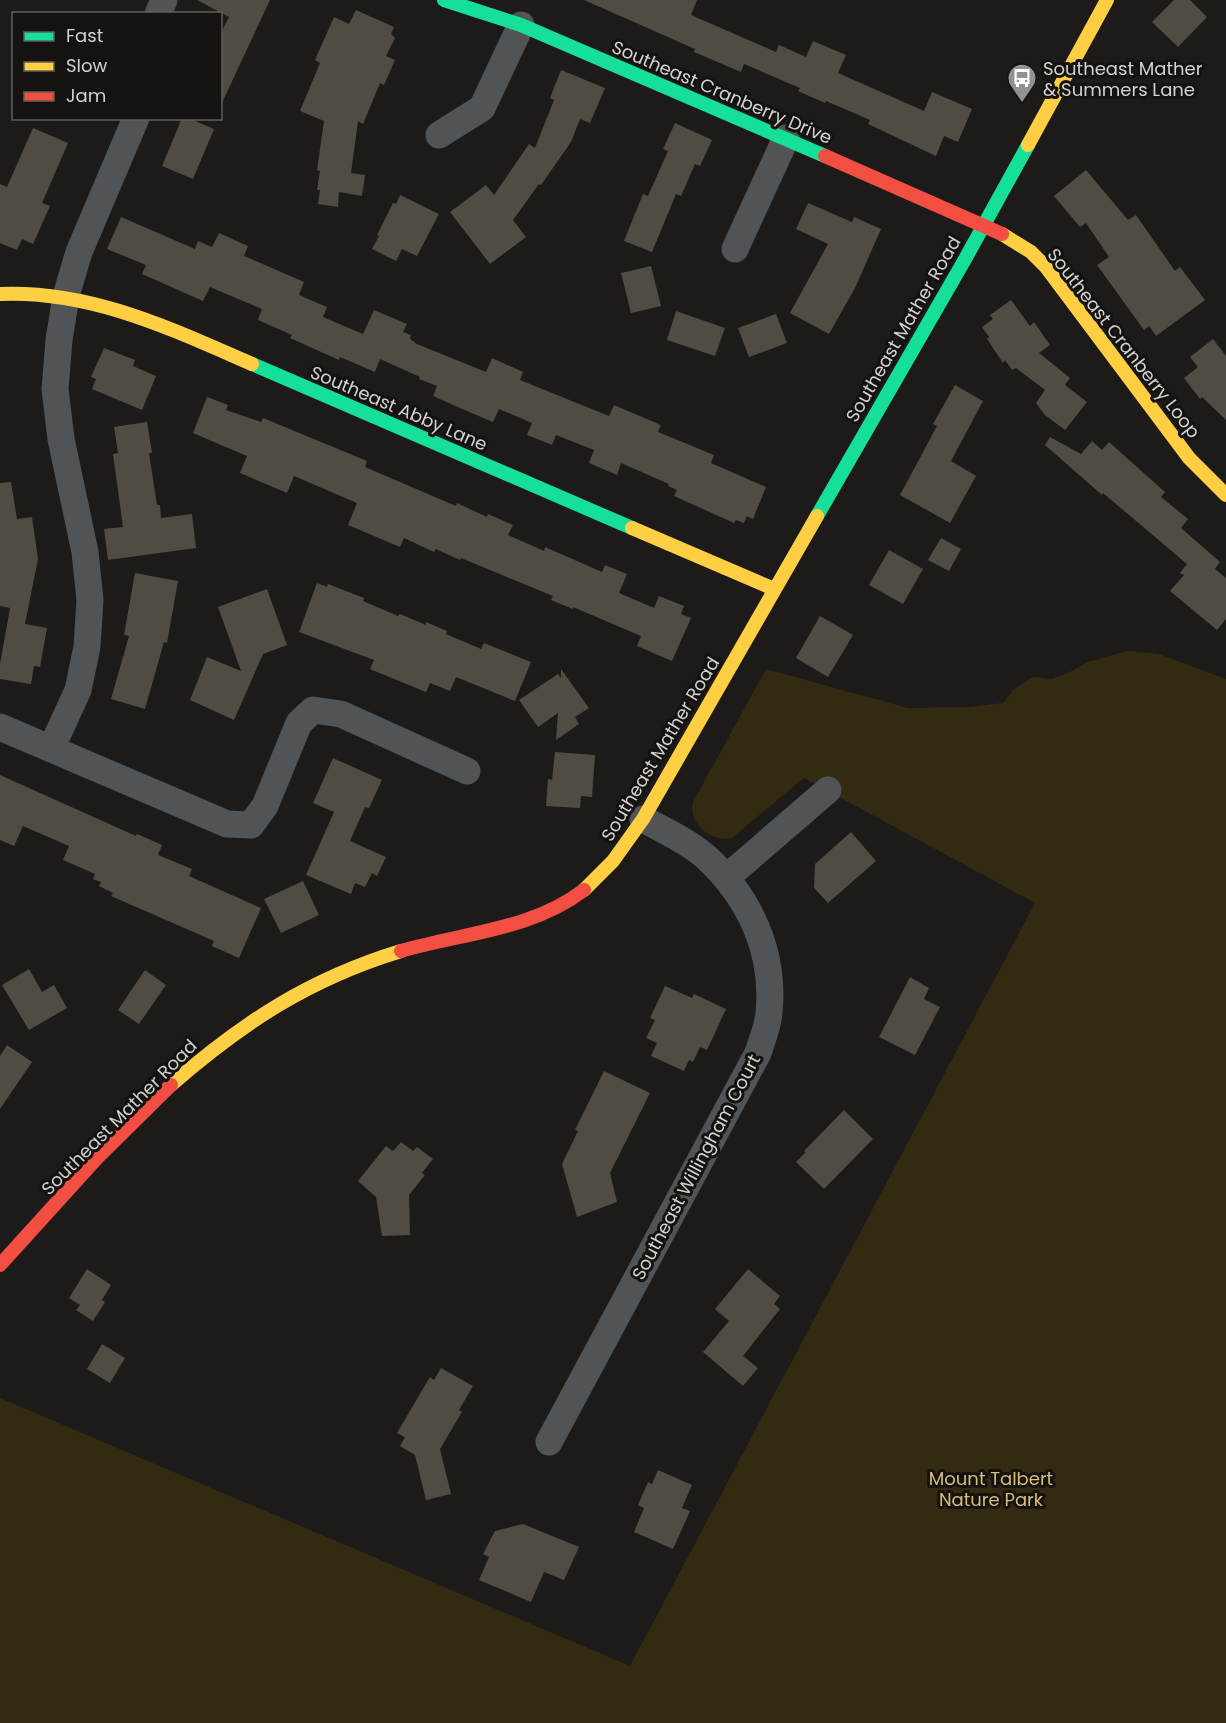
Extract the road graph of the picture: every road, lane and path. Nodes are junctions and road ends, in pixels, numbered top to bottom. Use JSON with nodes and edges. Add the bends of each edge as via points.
{"nodes":[{"id":1,"x":444,"y":0,"type":"edge"},
{"id":2,"x":1107,"y":0,"type":"edge"},
{"id":3,"x":521,"y":25,"type":"junction"},
{"id":4,"x":135,"y":120,"type":"edge"},
{"id":5,"x":439,"y":135,"type":"dead end"},
{"id":6,"x":786,"y":138,"type":"junction"},
{"id":7,"x":983,"y":225,"type":"junction"},
{"id":8,"x":735,"y":249,"type":"dead end"},
{"id":9,"x":0,"y":294,"type":"edge"},
{"id":10,"x":66,"y":296,"type":"junction"},
{"id":11,"x":1226,"y":495,"type":"edge"},
{"id":12,"x":774,"y":589,"type":"junction"},
{"id":13,"x":0,"y":727,"type":"edge"},
{"id":14,"x":51,"y":749,"type":"junction"},
{"id":15,"x":467,"y":771,"type":"dead end"},
{"id":16,"x":828,"y":790,"type":"dead end"},
{"id":17,"x":643,"y":819,"type":"junction"},
{"id":18,"x":726,"y":878,"type":"junction"},
{"id":19,"x":0,"y":1265,"type":"edge"},
{"id":20,"x":549,"y":1442,"type":"dead end"}],
"edges":[{"from":1,"to":3,"type":"street","name":"Southeast Cranberry Drive"},
{"from":2,"to":7,"type":"street","name":"Southeast Mather Road"},
{"from":3,"to":5,"type":"street","via":[[482,108]]},
{"from":3,"to":6,"type":"street","name":"Southeast Cranberry Drive"},
{"from":4,"to":10,"type":"street","via":[[79,252]]},
{"from":6,"to":7,"type":"street","name":"Southeast Cranberry Drive"},
{"from":6,"to":8,"type":"street"},
{"from":7,"to":11,"type":"street","name":"Southeast Cranberry Loop","via":[[1031,252],[1046,267],[1189,458]]},
{"from":7,"to":12,"type":"street","name":"Southeast Mather Road"},
{"from":9,"to":10,"type":"street","name":"Southeast Abby Lane"},
{"from":10,"to":12,"type":"street","name":"Southeast Abby Lane","via":[[154,322]]},
{"from":10,"to":14,"type":"street","via":[[56,389],[61,440],[85,552],[90,600],[87,648],[78,690]]},
{"from":12,"to":17,"type":"street","name":"Southeast Mather Road"},
{"from":13,"to":14,"type":"street"},
{"from":14,"to":15,"type":"street","via":[[227,824],[251,825],[265,806],[299,723],[313,710],[341,714]]},
{"from":16,"to":18,"type":"street"},
{"from":17,"to":18,"type":"street","name":"Southeast Willingham Court","via":[[704,856]]},
{"from":17,"to":19,"type":"street","name":"Southeast Mather Road","via":[[609,867],[592,884],[556,908],[513,924],[435,942],[355,967],[282,1001],[222,1040],[118,1138]]},
{"from":18,"to":20,"type":"street","name":"Southeast Willingham Court","via":[[757,924],[768,968],[769,1014],[758,1053]]}]}
